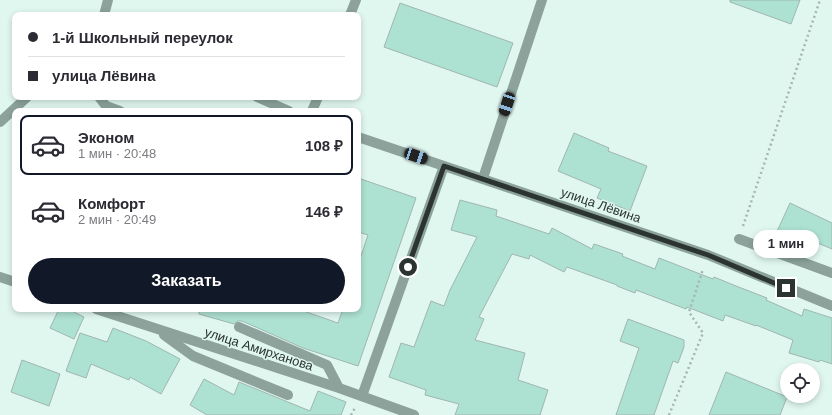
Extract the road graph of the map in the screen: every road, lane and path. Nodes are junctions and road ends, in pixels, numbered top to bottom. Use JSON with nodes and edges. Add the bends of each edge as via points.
{"nodes":[{"id":1,"x":108,"y":0,"type":"edge"},
{"id":2,"x":356,"y":0,"type":"edge"},
{"id":3,"x":542,"y":0,"type":"edge"},
{"id":4,"x":820,"y":0,"type":"edge"},
{"id":5,"x":105,"y":12,"type":"edge"},
{"id":6,"x":351,"y":12,"type":"edge"},
{"id":7,"x":24,"y":100,"type":"edge"},
{"id":8,"x":101,"y":100,"type":"edge"},
{"id":9,"x":264,"y":100,"type":"edge"},
{"id":10,"x":15,"y":108,"type":"edge"},
{"id":11,"x":112,"y":108,"type":"edge"},
{"id":12,"x":281,"y":108,"type":"edge"},
{"id":13,"x":12,"y":111,"type":"edge"},
{"id":14,"x":0,"y":122,"type":"edge"},
{"id":15,"x":361,"y":138,"type":"edge"},
{"id":16,"x":444,"y":166,"type":"junction"},
{"id":17,"x":483,"y":178,"type":"junction"},
{"id":18,"x":739,"y":239,"type":"joint"},
{"id":19,"x":708,"y":255,"type":"junction"},
{"id":20,"x":832,"y":273,"type":"edge"},
{"id":21,"x":0,"y":277,"type":"edge"},
{"id":22,"x":12,"y":281,"type":"edge"},
{"id":23,"x":832,"y":306,"type":"edge"},
{"id":24,"x":105,"y":312,"type":"edge"},
{"id":25,"x":239,"y":327,"type":"dead end"},
{"id":26,"x":156,"y":329,"type":"junction"},
{"id":27,"x":339,"y":388,"type":"junction"},
{"id":28,"x":288,"y":395,"type":"dead end"},
{"id":29,"x":362,"y":396,"type":"junction"},
{"id":30,"x":414,"y":415,"type":"edge"},
{"id":31,"x":668,"y":415,"type":"edge"}],
"edges":[{"from":1,"to":5,"type":"street"},
{"from":2,"to":6,"type":"street"},
{"from":3,"to":17,"type":"street"},
{"from":4,"to":18,"type":"path"},
{"from":7,"to":10,"type":"street"},
{"from":8,"to":11,"type":"street"},
{"from":9,"to":12,"type":"street"},
{"from":13,"to":14,"type":"street"},
{"from":15,"to":16,"type":"street","name":"улица Лёвина"},
{"from":16,"to":17,"type":"street","name":"улица Лёвина"},
{"from":16,"to":29,"type":"street"},
{"from":17,"to":19,"type":"street","name":"улица Лёвина"},
{"from":18,"to":20,"type":"street"},
{"from":19,"to":23,"type":"street","name":"улица Лёвина"},
{"from":19,"to":31,"type":"path","via":[[689,312],[703,333]]},
{"from":21,"to":22,"type":"street"},
{"from":24,"to":26,"type":"street","name":"улица Амирханова"},
{"from":25,"to":27,"type":"street","via":[[327,365]]},
{"from":26,"to":27,"type":"street","name":"улица Амирханова"},
{"from":26,"to":28,"type":"street","via":[[193,356]]},
{"from":27,"to":29,"type":"street","name":"улица Амирханова"},
{"from":29,"to":30,"type":"street","name":"улица Амирханова"}]}
